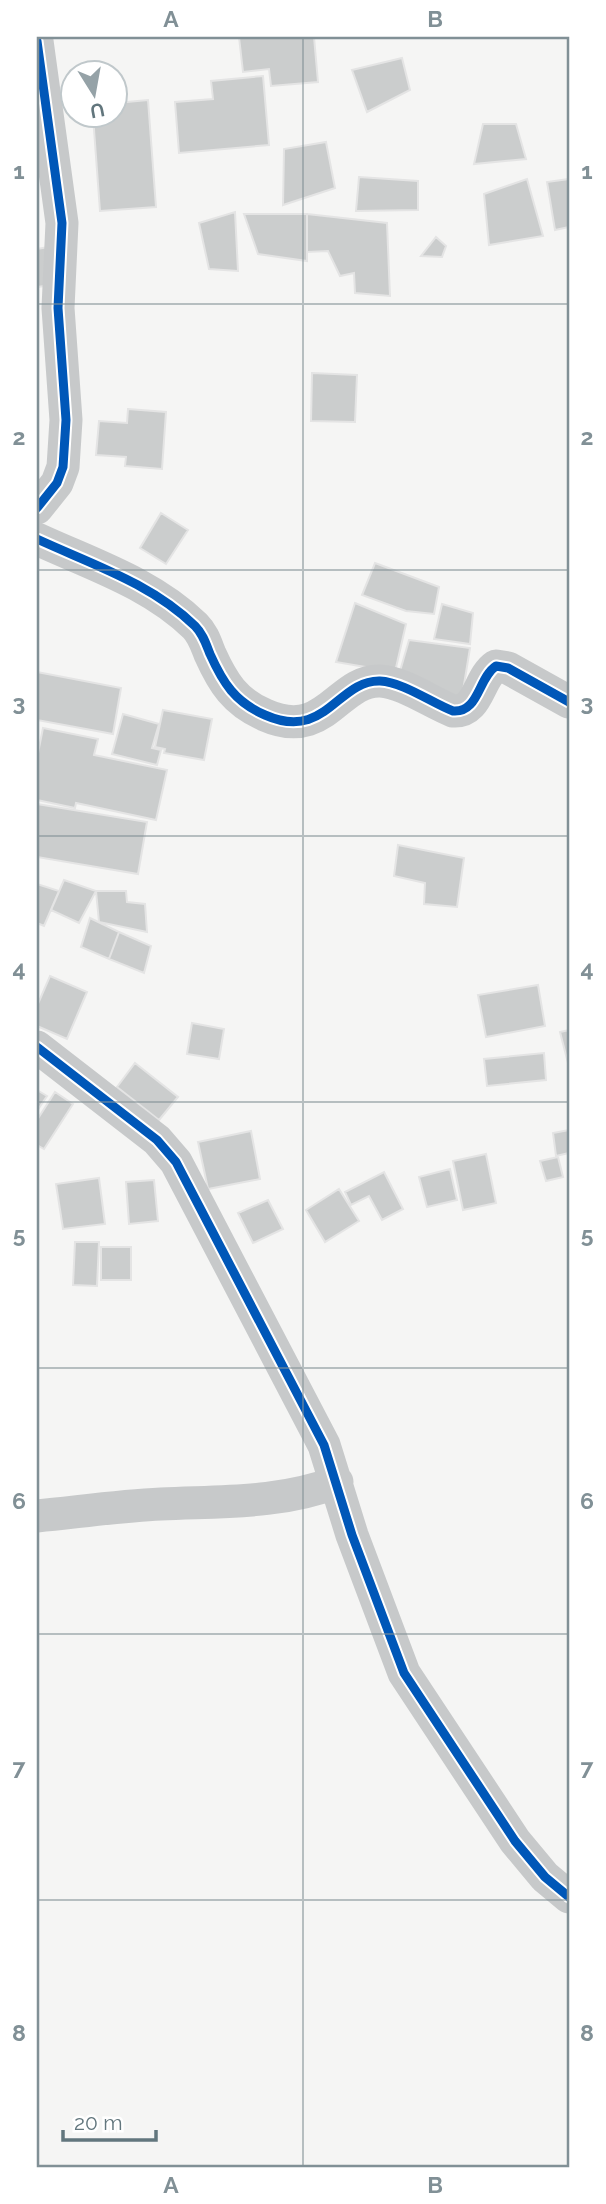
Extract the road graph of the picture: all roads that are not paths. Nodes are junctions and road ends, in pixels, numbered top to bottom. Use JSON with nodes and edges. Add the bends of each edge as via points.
{"nodes":[{"id":1,"x":37,"y":41,"type":"edge"},
{"id":2,"x":37,"y":508,"type":"edge"},
{"id":3,"x":37,"y":540,"type":"edge"},
{"id":4,"x":569,"y":702,"type":"edge"},
{"id":5,"x":37,"y":1047,"type":"edge"},
{"id":6,"x":337,"y":1482,"type":"junction"},
{"id":7,"x":37,"y":1516,"type":"edge"},
{"id":8,"x":569,"y":1897,"type":"edge"}],
"edges":[{"from":1,"to":2,"type":"street","via":[[62,223],[58,308],[66,420],[63,467],[57,483]]},
{"from":3,"to":4,"type":"street","via":[[130,580],[195,626],[225,685],[239,701],[266,716],[287,721],[325,714],[351,691],[379,681],[393,683],[453,712],[464,711],[496,666],[508,668]]},
{"from":5,"to":6,"type":"street","via":[[157,1140],[176,1162],[295,1386]]},
{"from":6,"to":7,"type":"street","via":[[280,1499]]},
{"from":6,"to":8,"type":"street","via":[[404,1674],[515,1841]]}]}
